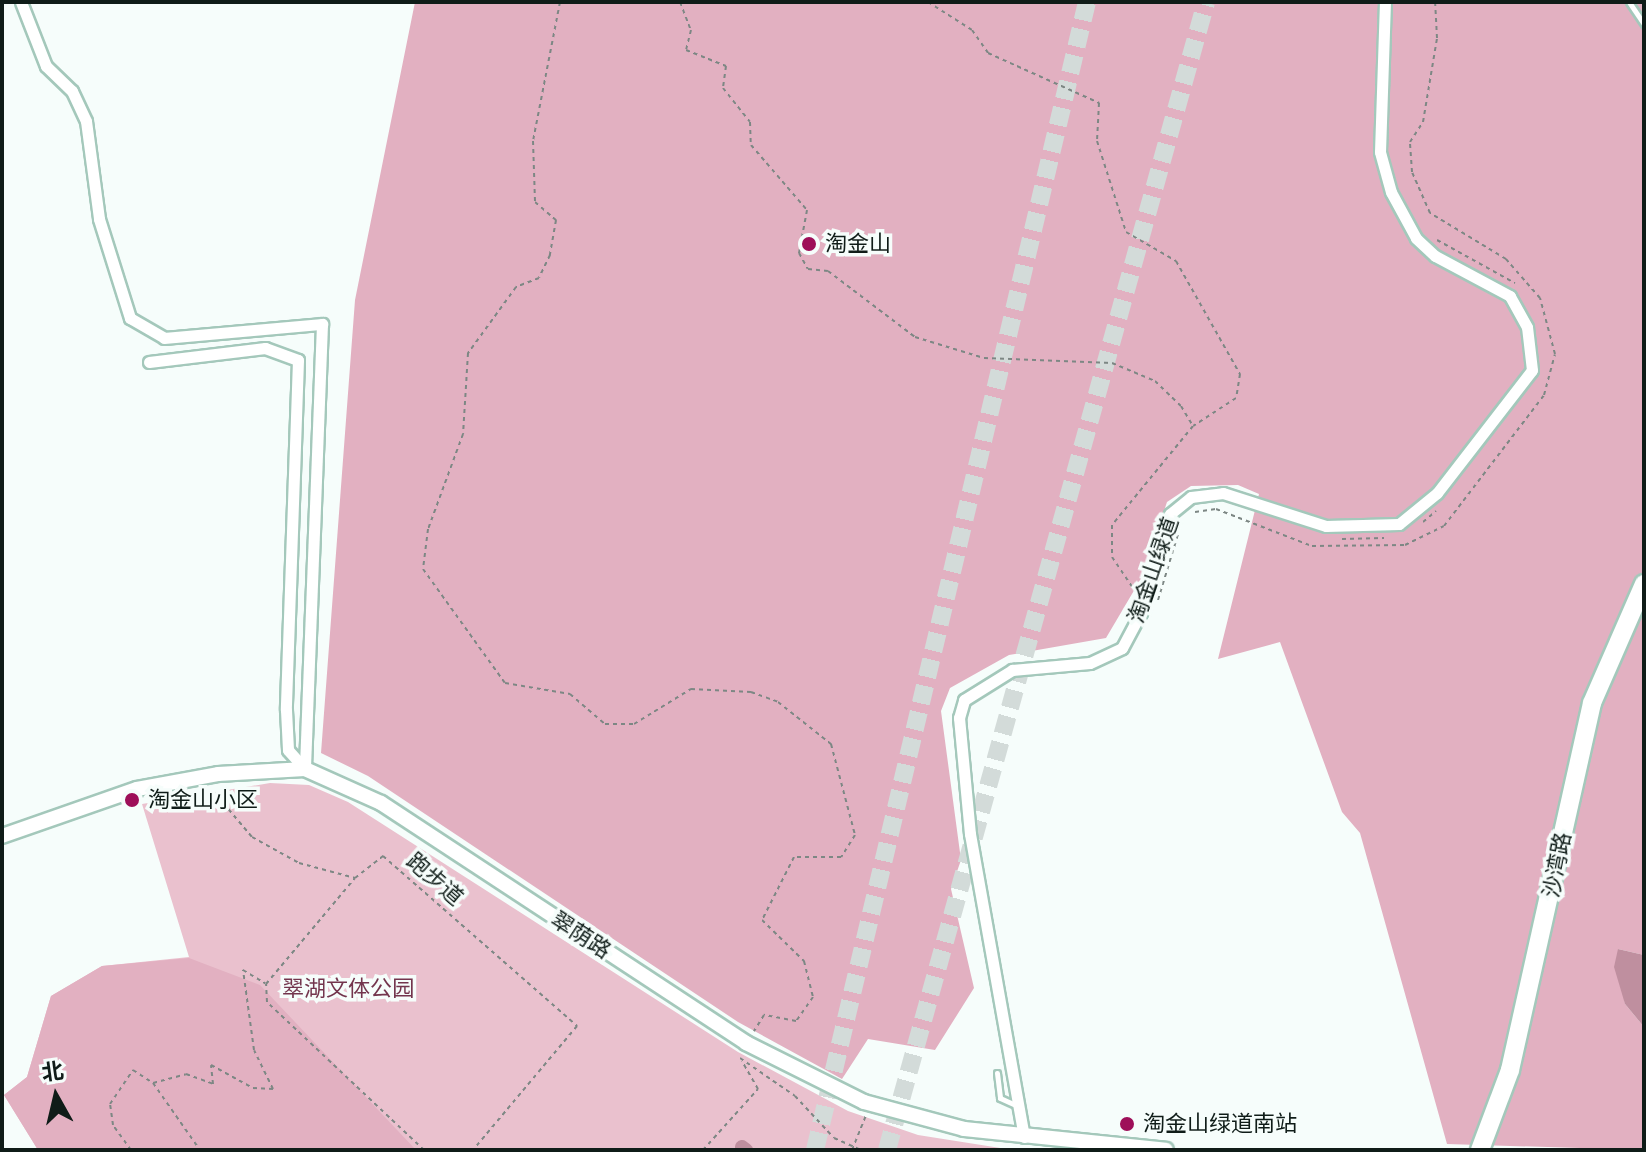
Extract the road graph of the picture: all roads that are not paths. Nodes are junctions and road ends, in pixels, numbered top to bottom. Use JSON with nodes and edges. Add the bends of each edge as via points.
{"nodes":[{"id":1,"x":21,"y":2,"type":"edge"},
{"id":2,"x":1385,"y":2,"type":"edge"},
{"id":3,"x":1629,"y":2,"type":"edge"},
{"id":4,"x":1644,"y":24,"type":"edge"},
{"id":5,"x":149,"y":362,"type":"dead end"},
{"id":6,"x":1644,"y":584,"type":"edge"},
{"id":7,"x":305,"y":769,"type":"junction"},
{"id":8,"x":2,"y":836,"type":"edge"},
{"id":9,"x":997,"y":1073,"type":"dead end"},
{"id":10,"x":1017,"y":1105,"type":"junction"},
{"id":11,"x":1024,"y":1137,"type":"junction"},
{"id":12,"x":1166,"y":1150,"type":"edge"},
{"id":13,"x":1480,"y":1150,"type":"edge"}],
"edges":[{"from":1,"to":7,"type":"street","via":[[46,66],[72,91],[86,121],[99,219],[130,318],[164,338],[322,324]]},
{"from":2,"to":10,"type":"street","name":"淘金山绿道","via":[[1380,152],[1391,192],[1416,238],[1435,256],[1510,296],[1527,327],[1532,370],[1437,493],[1399,524],[1326,526],[1223,493],[1191,497],[1170,514],[1141,613],[1122,648],[1090,663],[1012,670],[964,700],[959,718],[970,834]]},
{"from":3,"to":4,"type":"lane"},
{"from":5,"to":7,"type":"street","via":[[265,348],[298,360],[286,710],[288,750]]},
{"from":6,"to":13,"type":"main road","name":"沙湾路","via":[[1592,703],[1510,1070]]},
{"from":7,"to":8,"type":"street","name":"翠荫路","via":[[218,774],[137,789]]},
{"from":7,"to":11,"type":"street","name":"翠荫路","via":[[381,803],[780,1061],[907,1117]]},
{"from":9,"to":10,"type":"lane","via":[[1000,1098]]},
{"from":10,"to":11,"type":"street","name":"淘金山绿道"},
{"from":11,"to":12,"type":"street","name":"翠荫路"}]}
